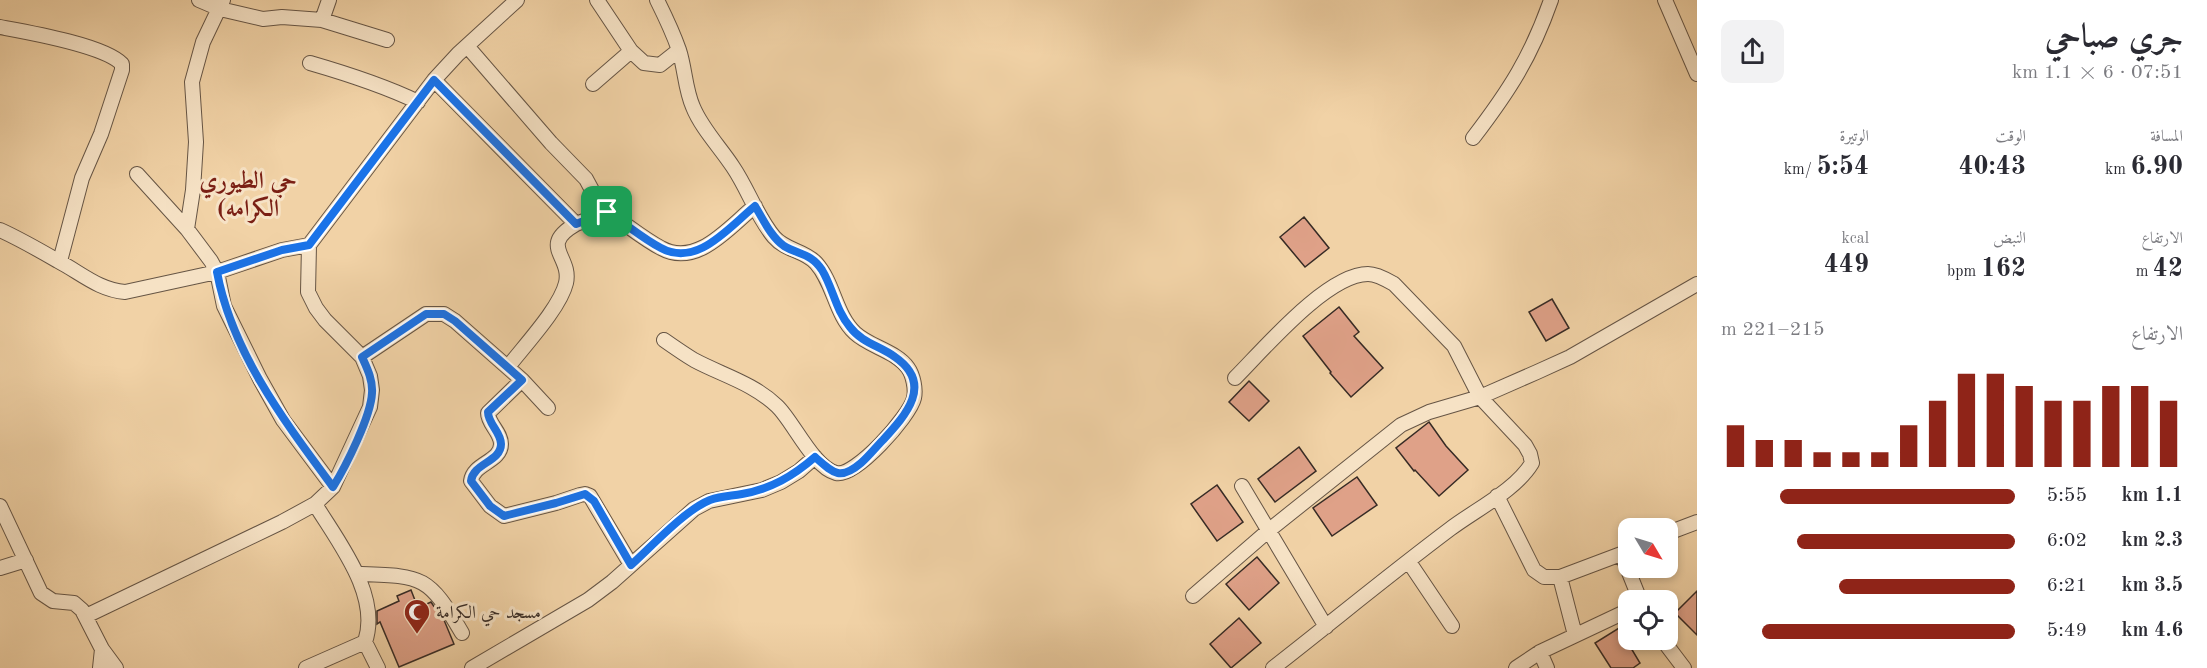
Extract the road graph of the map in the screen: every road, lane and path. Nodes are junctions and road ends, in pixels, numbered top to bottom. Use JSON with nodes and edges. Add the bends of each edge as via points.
{"nodes":[{"id":1,"x":199,"y":0,"type":"edge"},
{"id":2,"x":329,"y":0,"type":"edge"},
{"id":3,"x":597,"y":0,"type":"edge"},
{"id":4,"x":657,"y":0,"type":"edge"},
{"id":5,"x":1551,"y":0,"type":"edge"},
{"id":6,"x":1665,"y":0,"type":"edge"},
{"id":7,"x":515,"y":1,"type":"edge"},
{"id":8,"x":221,"y":5,"type":"edge"},
{"id":9,"x":322,"y":20,"type":"junction"},
{"id":10,"x":0,"y":27,"type":"edge"},
{"id":11,"x":387,"y":40,"type":"dead end"},
{"id":12,"x":467,"y":46,"type":"junction"},
{"id":13,"x":679,"y":50,"type":"junction"},
{"id":14,"x":631,"y":51,"type":"junction"},
{"id":15,"x":310,"y":63,"type":"dead end"},
{"id":16,"x":1697,"y":74,"type":"edge"},
{"id":17,"x":434,"y":80,"type":"junction"},
{"id":18,"x":593,"y":84,"type":"dead end"},
{"id":19,"x":418,"y":102,"type":"junction"},
{"id":20,"x":1473,"y":138,"type":"dead end"},
{"id":21,"x":137,"y":174,"type":"dead end"},
{"id":22,"x":755,"y":206,"type":"junction"},
{"id":23,"x":607,"y":212,"type":"junction"},
{"id":24,"x":576,"y":224,"type":"junction"},
{"id":25,"x":187,"y":229,"type":"junction"},
{"id":26,"x":0,"y":230,"type":"edge"},
{"id":27,"x":309,"y":245,"type":"junction"},
{"id":28,"x":60,"y":261,"type":"junction"},
{"id":29,"x":217,"y":272,"type":"junction"},
{"id":30,"x":1697,"y":284,"type":"edge"},
{"id":31,"x":664,"y":340,"type":"dead end"},
{"id":32,"x":362,"y":357,"type":"junction"},
{"id":33,"x":508,"y":367,"type":"junction"},
{"id":34,"x":1235,"y":378,"type":"dead end"},
{"id":35,"x":522,"y":380,"type":"junction"},
{"id":36,"x":1480,"y":397,"type":"junction"},
{"id":37,"x":548,"y":408,"type":"dead end"},
{"id":38,"x":815,"y":457,"type":"junction"},
{"id":39,"x":1242,"y":486,"type":"dead end"},
{"id":40,"x":333,"y":487,"type":"junction"},
{"id":41,"x":1497,"y":496,"type":"junction"},
{"id":42,"x":315,"y":504,"type":"junction"},
{"id":43,"x":0,"y":506,"type":"edge"},
{"id":44,"x":1697,"y":522,"type":"edge"},
{"id":45,"x":1678,"y":529,"type":"edge"},
{"id":46,"x":1268,"y":531,"type":"junction"},
{"id":47,"x":1618,"y":556,"type":"edge"},
{"id":48,"x":26,"y":560,"type":"junction"},
{"id":49,"x":1409,"y":562,"type":"junction"},
{"id":50,"x":631,"y":565,"type":"junction"},
{"id":51,"x":0,"y":568,"type":"edge"},
{"id":52,"x":358,"y":574,"type":"junction"},
{"id":53,"x":1560,"y":577,"type":"junction"},
{"id":54,"x":1193,"y":596,"type":"dead end"},
{"id":55,"x":1618,"y":615,"type":"edge"},
{"id":56,"x":86,"y":616,"type":"junction"},
{"id":57,"x":1452,"y":626,"type":"dead end"},
{"id":58,"x":1326,"y":627,"type":"junction"},
{"id":59,"x":462,"y":633,"type":"dead end"},
{"id":60,"x":1575,"y":635,"type":"junction"},
{"id":61,"x":365,"y":642,"type":"junction"},
{"id":62,"x":102,"y":649,"type":"junction"},
{"id":63,"x":1670,"y":650,"type":"edge"},
{"id":64,"x":1540,"y":652,"type":"junction"},
{"id":65,"x":100,"y":668,"type":"edge"},
{"id":66,"x":116,"y":668,"type":"edge"},
{"id":67,"x":306,"y":668,"type":"edge"},
{"id":68,"x":378,"y":668,"type":"edge"},
{"id":69,"x":472,"y":668,"type":"edge"},
{"id":70,"x":1273,"y":668,"type":"edge"},
{"id":71,"x":1516,"y":668,"type":"edge"},
{"id":72,"x":1547,"y":668,"type":"edge"},
{"id":73,"x":1684,"y":668,"type":"edge"}],
"edges":[{"from":1,"to":8,"type":"street"},
{"from":2,"to":9,"type":"street"},
{"from":3,"to":14,"type":"street"},
{"from":4,"to":13,"type":"street"},
{"from":5,"to":20,"type":"street","via":[[1525,64]]},
{"from":6,"to":16,"type":"street"},
{"from":7,"to":12,"type":"street"},
{"from":8,"to":9,"type":"street","via":[[263,19]]},
{"from":8,"to":25,"type":"street","via":[[203,42],[192,82],[196,142]]},
{"from":9,"to":11,"type":"street"},
{"from":10,"to":28,"type":"street","via":[[78,44],[122,64],[75,202]]},
{"from":12,"to":17,"type":"street"},
{"from":12,"to":23,"type":"street","via":[[586,179]]},
{"from":13,"to":14,"type":"street","via":[[660,64],[652,65]]},
{"from":13,"to":22,"type":"street","via":[[693,107]]},
{"from":14,"to":18,"type":"street"},
{"from":15,"to":19,"type":"street","via":[[369,80]]},
{"from":17,"to":19,"type":"street"},
{"from":17,"to":24,"type":"street"},
{"from":19,"to":27,"type":"street"},
{"from":21,"to":25,"type":"street"},
{"from":22,"to":23,"type":"street","via":[[705,247],[681,255],[661,248]]},
{"from":22,"to":38,"type":"street","via":[[775,238],[804,253],[822,270],[849,327],[867,343],[901,361],[914,384],[914,398],[906,416],[861,463],[839,474]]},
{"from":23,"to":24,"type":"street"},
{"from":24,"to":33,"type":"street","via":[[562,232],[558,243],[566,278],[560,297]]},
{"from":25,"to":29,"type":"street"},
{"from":26,"to":28,"type":"street"},
{"from":27,"to":29,"type":"street"},
{"from":27,"to":32,"type":"street","via":[[308,292],[325,320]]},
{"from":28,"to":29,"type":"street","via":[[98,285],[125,292]]},
{"from":29,"to":40,"type":"street","via":[[224,306],[260,378],[283,420]]},
{"from":30,"to":36,"type":"street","via":[[1569,357]]},
{"from":31,"to":38,"type":"street","via":[[763,394],[778,407]]},
{"from":32,"to":33,"type":"street","via":[[426,314],[435,313],[455,321]]},
{"from":32,"to":40,"type":"street","via":[[370,376],[370,407]]},
{"from":33,"to":35,"type":"street"},
{"from":34,"to":36,"type":"street","via":[[1317,297],[1351,278],[1368,274],[1394,284],[1440,329],[1454,346]]},
{"from":35,"to":37,"type":"street"},
{"from":35,"to":50,"type":"street","via":[[488,412],[501,446],[499,453],[474,472],[471,481],[490,506],[504,516],[580,495],[590,496]]},
{"from":36,"to":41,"type":"street","via":[[1524,445],[1532,463],[1528,471]]},
{"from":36,"to":46,"type":"street","via":[[1401,425]]},
{"from":38,"to":50,"type":"street","via":[[781,482],[709,501],[694,509]]},
{"from":39,"to":46,"type":"street"},
{"from":40,"to":42,"type":"street"},
{"from":41,"to":49,"type":"street"},
{"from":41,"to":53,"type":"street","via":[[1534,570],[1544,577]]},
{"from":42,"to":52,"type":"street"},
{"from":42,"to":56,"type":"street"},
{"from":43,"to":48,"type":"street"},
{"from":44,"to":45,"type":"street"},
{"from":46,"to":54,"type":"street"},
{"from":46,"to":58,"type":"street"},
{"from":47,"to":53,"type":"street"},
{"from":48,"to":51,"type":"street"},
{"from":48,"to":56,"type":"street","via":[[46,598],[75,603]]},
{"from":49,"to":57,"type":"street"},
{"from":49,"to":58,"type":"street"},
{"from":50,"to":69,"type":"street","via":[[588,600]]},
{"from":52,"to":59,"type":"street","via":[[402,575],[426,584],[446,606]]},
{"from":52,"to":61,"type":"street","via":[[367,610]]},
{"from":53,"to":60,"type":"street"},
{"from":55,"to":60,"type":"street"},
{"from":56,"to":62,"type":"street"},
{"from":58,"to":70,"type":"street"},
{"from":60,"to":64,"type":"street"},
{"from":61,"to":67,"type":"street"},
{"from":61,"to":68,"type":"street"},
{"from":62,"to":65,"type":"street"},
{"from":62,"to":66,"type":"street"},
{"from":63,"to":73,"type":"street"},
{"from":64,"to":71,"type":"street"},
{"from":64,"to":72,"type":"street"}]}
